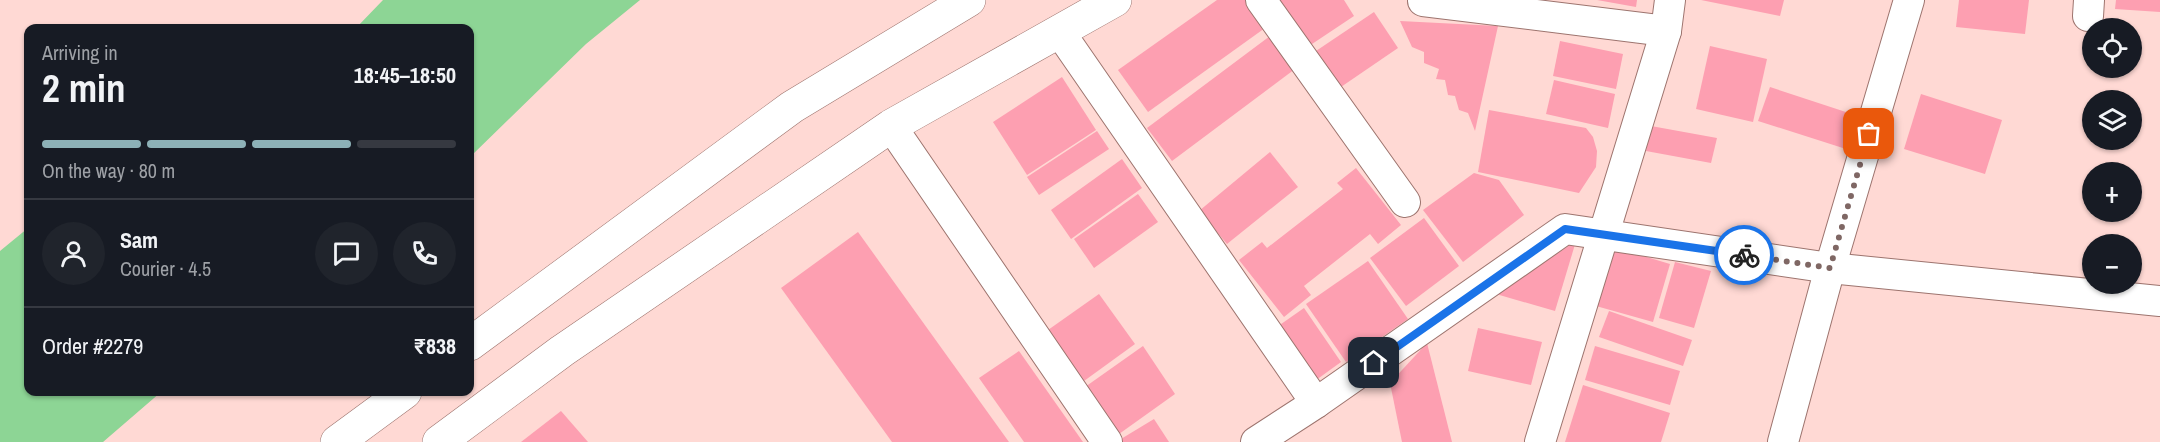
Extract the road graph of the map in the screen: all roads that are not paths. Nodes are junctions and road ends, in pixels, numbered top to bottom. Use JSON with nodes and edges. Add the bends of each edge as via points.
{"nodes":[{"id":1,"x":969,"y":0,"type":"edge"},
{"id":2,"x":1114,"y":0,"type":"edge"},
{"id":3,"x":1261,"y":0,"type":"edge"},
{"id":4,"x":1670,"y":0,"type":"edge"},
{"id":5,"x":1909,"y":0,"type":"edge"},
{"id":6,"x":1423,"y":1,"type":"edge"},
{"id":7,"x":1059,"y":31,"type":"junction"},
{"id":8,"x":1666,"y":31,"type":"junction"},
{"id":9,"x":891,"y":126,"type":"junction"},
{"id":10,"x":1405,"y":202,"type":"dead end"},
{"id":11,"x":1605,"y":234,"type":"junction"},
{"id":12,"x":1830,"y":268,"type":"junction"},
{"id":13,"x":2160,"y":301,"type":"edge"},
{"id":14,"x":474,"y":341,"type":"edge"},
{"id":15,"x":400,"y":396,"type":"edge"},
{"id":16,"x":1316,"y":404,"type":"junction"},
{"id":17,"x":337,"y":442,"type":"edge"},
{"id":18,"x":439,"y":442,"type":"edge"},
{"id":19,"x":1107,"y":442,"type":"edge"},
{"id":20,"x":1256,"y":442,"type":"edge"},
{"id":21,"x":1540,"y":442,"type":"edge"},
{"id":22,"x":1783,"y":442,"type":"edge"}],
"edges":[{"from":1,"to":14,"type":"street","via":[[792,108]]},
{"from":2,"to":7,"type":"street"},
{"from":3,"to":10,"type":"street"},
{"from":4,"to":8,"type":"street"},
{"from":5,"to":12,"type":"street"},
{"from":6,"to":8,"type":"street"},
{"from":7,"to":9,"type":"street"},
{"from":7,"to":16,"type":"street"},
{"from":8,"to":11,"type":"street"},
{"from":9,"to":18,"type":"street","via":[[562,351]]},
{"from":9,"to":19,"type":"street"},
{"from":11,"to":12,"type":"street"},
{"from":11,"to":16,"type":"street","via":[[1565,229]]},
{"from":11,"to":21,"type":"street"},
{"from":12,"to":13,"type":"street"},
{"from":12,"to":22,"type":"street"},
{"from":15,"to":17,"type":"street"},
{"from":16,"to":20,"type":"street"}]}
